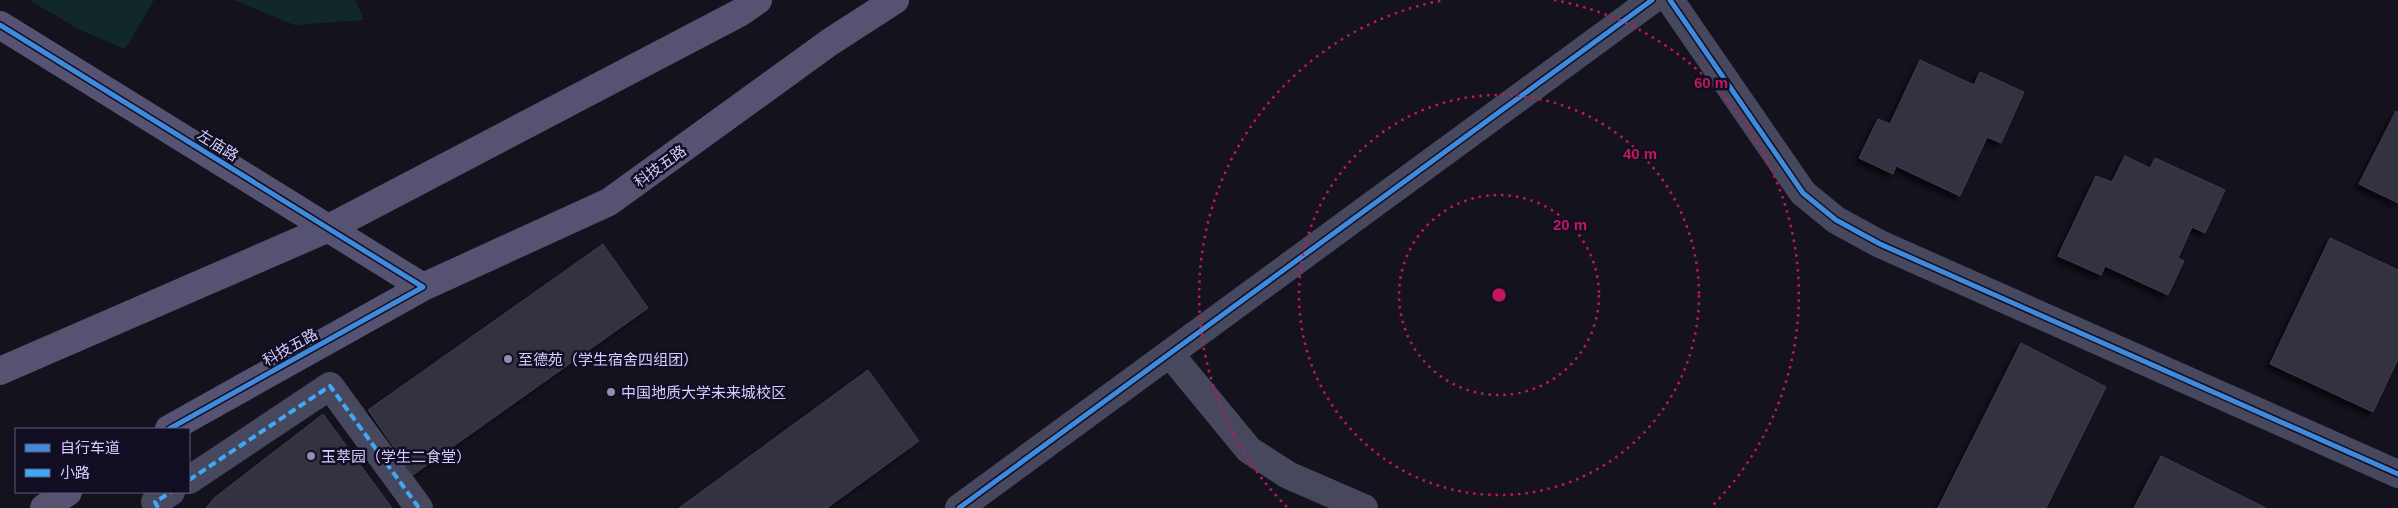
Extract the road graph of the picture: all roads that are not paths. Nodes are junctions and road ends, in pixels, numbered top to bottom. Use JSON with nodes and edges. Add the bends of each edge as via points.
{"nodes":[{"id":1,"x":758,"y":0,"type":"edge"},
{"id":2,"x":895,"y":0,"type":"edge"},
{"id":3,"x":1652,"y":0,"type":"edge"},
{"id":4,"x":1670,"y":0,"type":"edge"},
{"id":5,"x":0,"y":25,"type":"edge"},
{"id":6,"x":329,"y":228,"type":"junction"},
{"id":7,"x":423,"y":287,"type":"junction"},
{"id":8,"x":1170,"y":354,"type":"junction"},
{"id":9,"x":0,"y":371,"type":"edge"},
{"id":10,"x":171,"y":428,"type":"edge"},
{"id":11,"x":2398,"y":474,"type":"edge"},
{"id":12,"x":190,"y":479,"type":"edge"},
{"id":13,"x":66,"y":493,"type":"edge"},
{"id":14,"x":169,"y":493,"type":"edge"},
{"id":15,"x":44,"y":508,"type":"edge"},
{"id":16,"x":158,"y":508,"type":"edge"},
{"id":17,"x":419,"y":508,"type":"edge"},
{"id":18,"x":959,"y":508,"type":"edge"},
{"id":19,"x":1364,"y":508,"type":"edge"}],
"edges":[{"from":1,"to":6,"type":"main road","via":[[741,12]]},
{"from":2,"to":7,"type":"main road","name":"科技五路","via":[[830,42],[609,202]]},
{"from":3,"to":8,"type":"street"},
{"from":4,"to":11,"type":"street","via":[[1802,193],[1836,220],[1889,248]]},
{"from":5,"to":6,"type":"main road","name":"左庙路"},
{"from":6,"to":7,"type":"main road","name":"左庙路"},
{"from":6,"to":9,"type":"main road"},
{"from":7,"to":10,"type":"main road","name":"科技五路"},
{"from":8,"to":18,"type":"street"},
{"from":8,"to":19,"type":"street","via":[[1250,450],[1288,475]]},
{"from":12,"to":17,"type":"street","via":[[330,386]]},
{"from":13,"to":15,"type":"main road"},
{"from":14,"to":16,"type":"street","via":[[155,502]]}]}
